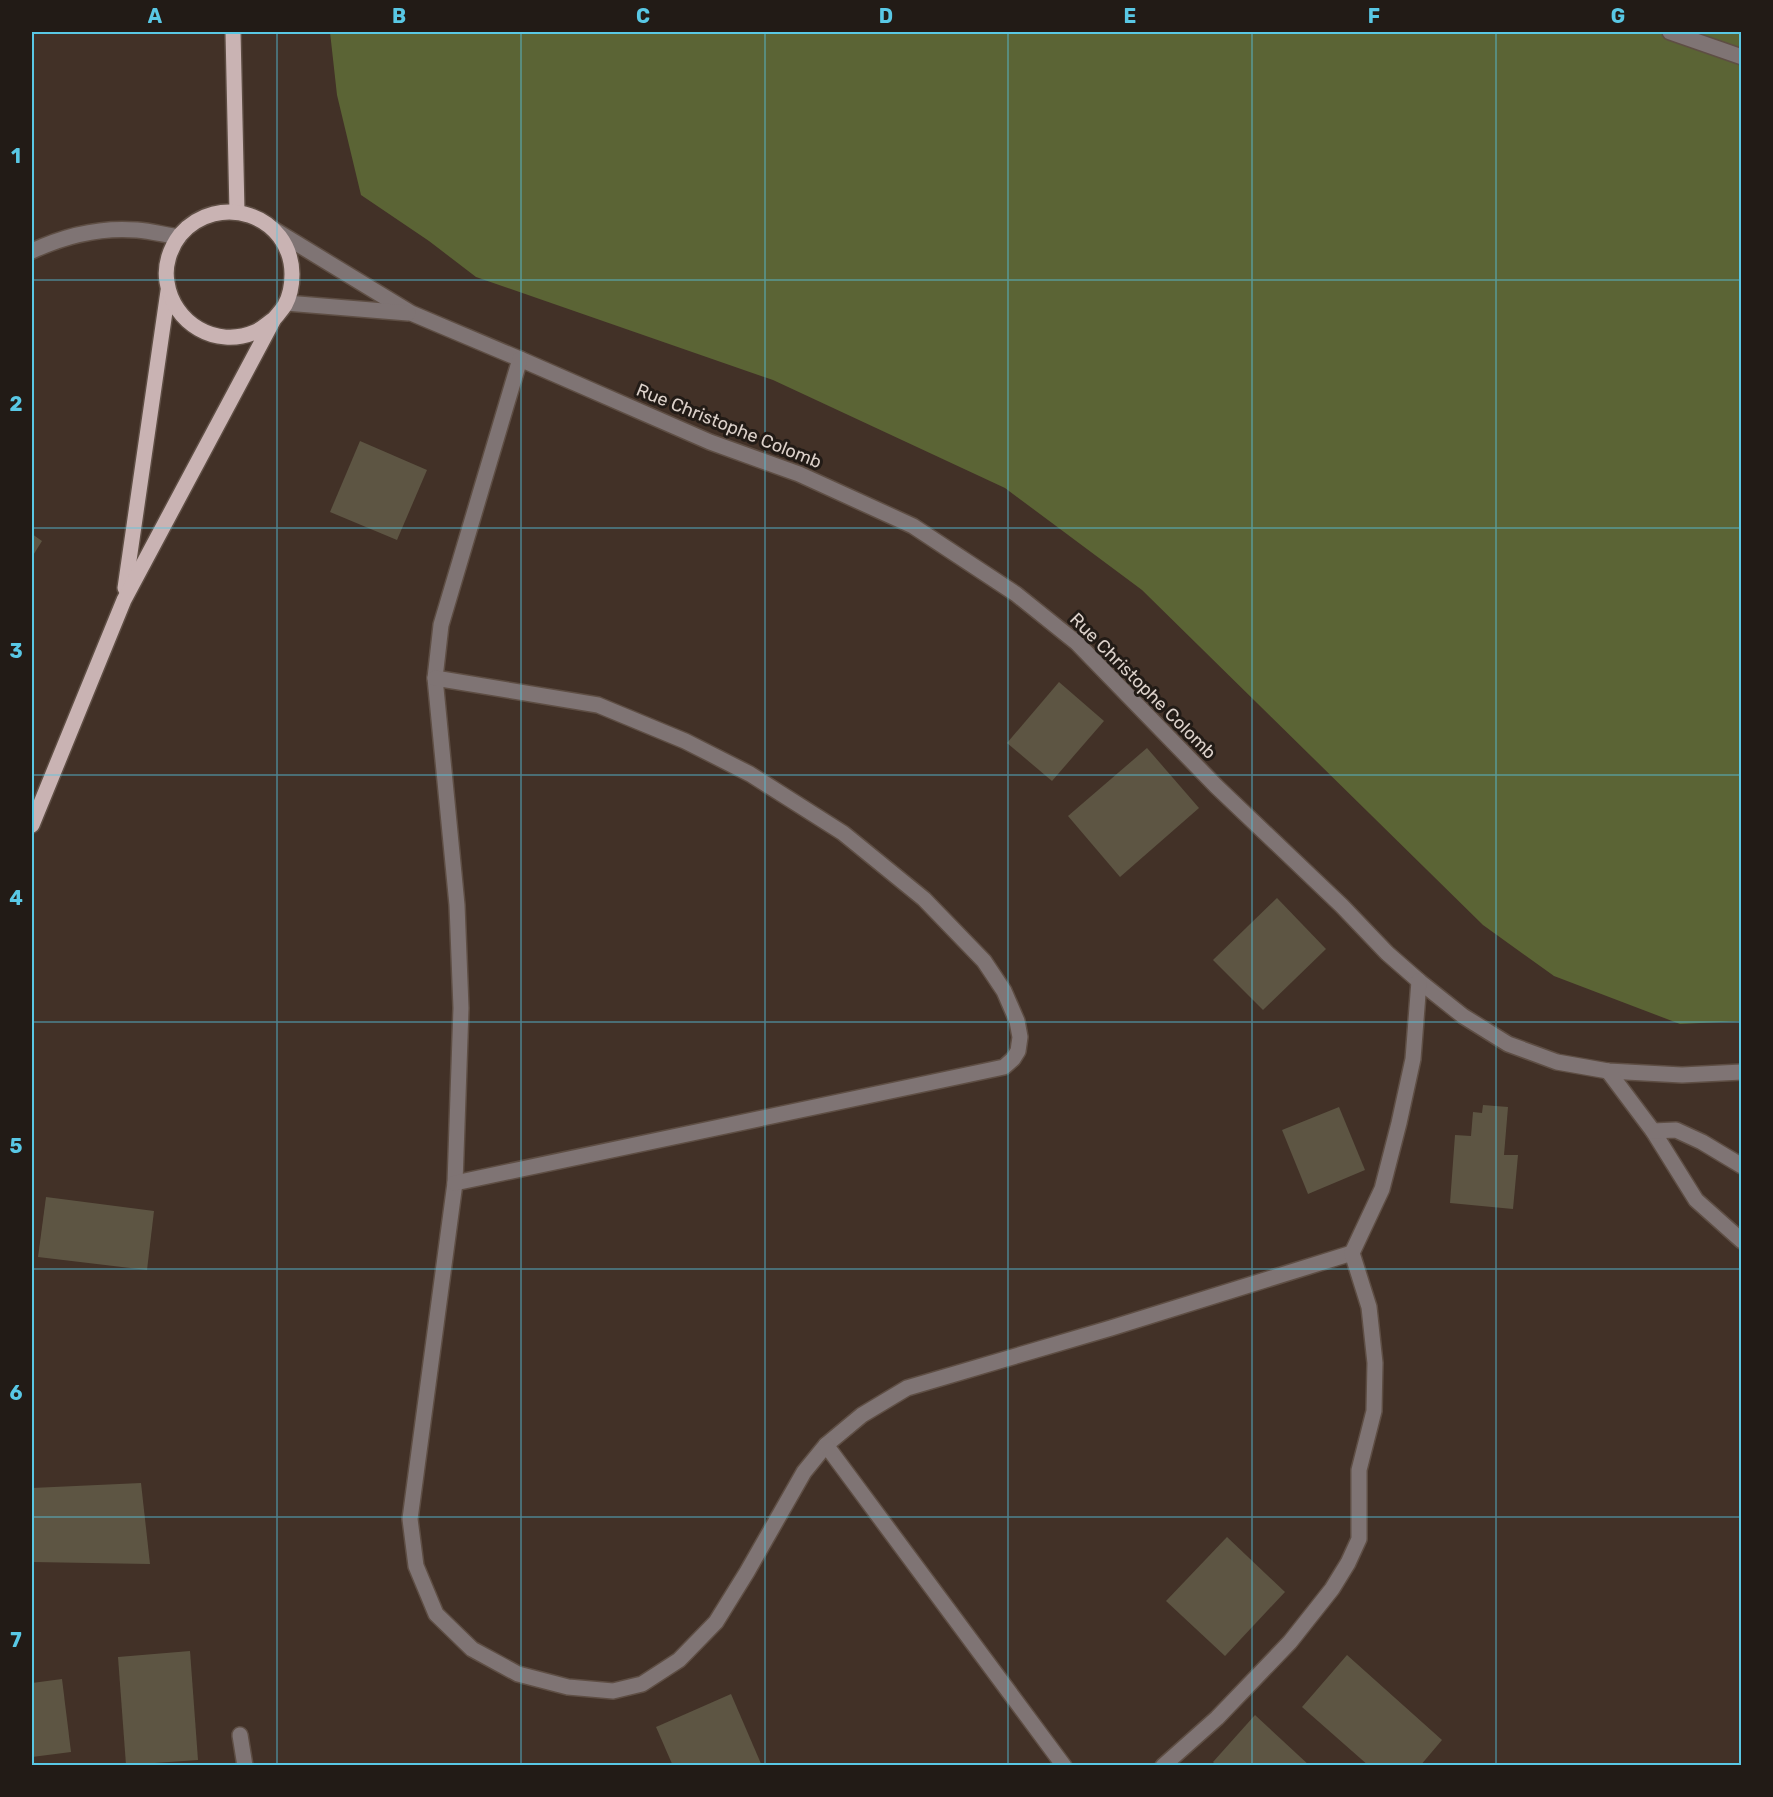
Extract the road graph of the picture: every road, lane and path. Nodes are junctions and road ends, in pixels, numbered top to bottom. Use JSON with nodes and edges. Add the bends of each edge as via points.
{"nodes":[{"id":1,"x":233,"y":32,"type":"edge"},
{"id":2,"x":1670,"y":32,"type":"edge"},
{"id":3,"x":1742,"y":57,"type":"edge"},
{"id":4,"x":237,"y":212,"type":"junction"},
{"id":5,"x":273,"y":229,"type":"junction"},
{"id":6,"x":179,"y":237,"type":"junction"},
{"id":7,"x":32,"y":251,"type":"edge"},
{"id":8,"x":168,"y":291,"type":"junction"},
{"id":9,"x":286,"y":303,"type":"junction"},
{"id":10,"x":411,"y":313,"type":"junction"},
{"id":11,"x":274,"y":319,"type":"junction"},
{"id":12,"x":520,"y":358,"type":"junction"},
{"id":13,"x":124,"y":600,"type":"junction"},
{"id":14,"x":435,"y":678,"type":"junction"},
{"id":15,"x":32,"y":825,"type":"edge"},
{"id":16,"x":1419,"y":981,"type":"junction"},
{"id":17,"x":1608,"y":1071,"type":"junction"},
{"id":18,"x":1742,"y":1072,"type":"edge"},
{"id":19,"x":1653,"y":1131,"type":"junction"},
{"id":20,"x":1742,"y":1167,"type":"edge"},
{"id":21,"x":455,"y":1183,"type":"junction"},
{"id":22,"x":1742,"y":1241,"type":"edge"},
{"id":23,"x":1352,"y":1253,"type":"junction"},
{"id":24,"x":826,"y":1444,"type":"junction"},
{"id":25,"x":240,"y":1735,"type":"dead end"},
{"id":26,"x":245,"y":1766,"type":"edge"},
{"id":27,"x":1064,"y":1766,"type":"edge"},
{"id":28,"x":1162,"y":1766,"type":"edge"}],
"edges":[{"from":1,"to":4,"type":"main road"},
{"from":2,"to":3,"type":"street"},
{"from":4,"to":5,"type":"main road","via":[[256,217]]},
{"from":4,"to":6,"type":"main road","via":[[204,217]]},
{"from":5,"to":9,"type":"main road","via":[[292,264],[292,284]]},
{"from":5,"to":10,"type":"street","name":"Rue Christophe Colomb"},
{"from":6,"to":7,"type":"street","via":[[136,230],[103,231],[70,237]]},
{"from":6,"to":8,"type":"main road","via":[[167,263]]},
{"from":8,"to":11,"type":"main road","via":[[177,311],[193,326],[213,336],[235,337],[256,332]]},
{"from":8,"to":13,"type":"main road"},
{"from":9,"to":10,"type":"street","name":"Rue Christophe Colomb"},
{"from":9,"to":11,"type":"main road"},
{"from":10,"to":12,"type":"street","name":"Rue Christophe Colomb"},
{"from":11,"to":13,"type":"main road"},
{"from":12,"to":14,"type":"street","via":[[441,625]]},
{"from":12,"to":16,"type":"street","name":"Rue Christophe Colomb","via":[[711,442],[799,474],[913,526],[1016,594],[1077,644],[1216,786]]},
{"from":13,"to":15,"type":"main road"},
{"from":14,"to":21,"type":"street","via":[[458,905],[461,1008]]},
{"from":14,"to":21,"type":"street","via":[[598,705],[750,774],[843,833],[924,899],[984,961],[1004,991],[1020,1037],[1018,1051],[1004,1067]]},
{"from":16,"to":17,"type":"street","name":"Rue Christophe Colomb","via":[[1463,1016],[1508,1044],[1557,1062]]},
{"from":16,"to":23,"type":"street","via":[[1413,1059],[1399,1124],[1382,1189]]},
{"from":17,"to":18,"type":"street","name":"Rue Christophe Colomb","via":[[1682,1076]]},
{"from":17,"to":19,"type":"street"},
{"from":19,"to":20,"type":"street","via":[[1676,1130]]},
{"from":19,"to":22,"type":"street","via":[[1696,1200]]},
{"from":21,"to":24,"type":"street","via":[[410,1520],[416,1566],[436,1614],[472,1649],[518,1674],[568,1688],[613,1691],[642,1684],[679,1660],[716,1622],[804,1472]]},
{"from":23,"to":24,"type":"street","via":[[907,1388],[862,1415]]},
{"from":23,"to":28,"type":"street","via":[[1369,1307],[1375,1363],[1374,1411],[1359,1470],[1359,1539],[1332,1589],[1290,1642],[1217,1718]]},
{"from":24,"to":27,"type":"street"},
{"from":25,"to":26,"type":"street"}]}
